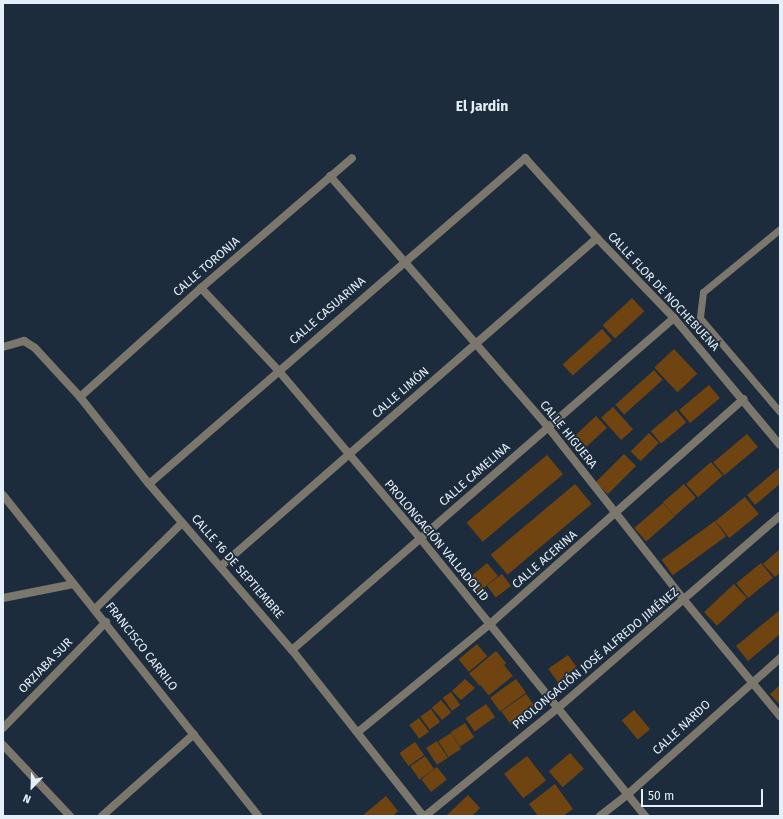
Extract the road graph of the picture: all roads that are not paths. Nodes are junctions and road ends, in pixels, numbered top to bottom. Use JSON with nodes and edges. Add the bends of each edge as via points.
{"nodes":[{"id":1,"x":352,"y":158,"type":"dead end"},
{"id":2,"x":525,"y":158,"type":"joint"},
{"id":3,"x":330,"y":176,"type":"junction"},
{"id":4,"x":780,"y":229,"type":"edge"},
{"id":5,"x":597,"y":238,"type":"junction"},
{"id":6,"x":404,"y":261,"type":"junction"},
{"id":7,"x":201,"y":288,"type":"junction"},
{"id":8,"x":674,"y":318,"type":"junction"},
{"id":9,"x":475,"y":343,"type":"junction"},
{"id":10,"x":3,"y":347,"type":"edge"},
{"id":11,"x":278,"y":370,"type":"junction"},
{"id":12,"x":80,"y":397,"type":"junction"},
{"id":13,"x":743,"y":399,"type":"junction"},
{"id":14,"x":780,"y":412,"type":"edge"},
{"id":15,"x":548,"y":427,"type":"junction"},
{"id":16,"x":780,"y":445,"type":"edge"},
{"id":17,"x":348,"y":455,"type":"junction"},
{"id":18,"x":149,"y":484,"type":"junction"},
{"id":19,"x":3,"y":495,"type":"edge"},
{"id":20,"x":615,"y":514,"type":"junction"},
{"id":21,"x":780,"y":516,"type":"edge"},
{"id":22,"x":182,"y":523,"type":"junction"},
{"id":23,"x":420,"y":538,"type":"junction"},
{"id":24,"x":221,"y":566,"type":"junction"},
{"id":25,"x":74,"y":584,"type":"junction"},
{"id":26,"x":3,"y":598,"type":"edge"},
{"id":27,"x":684,"y":600,"type":"junction"},
{"id":28,"x":96,"y":608,"type":"junction"},
{"id":29,"x":106,"y":622,"type":"junction"},
{"id":30,"x":490,"y":624,"type":"junction"},
{"id":31,"x":292,"y":650,"type":"junction"},
{"id":32,"x":780,"y":658,"type":"edge"},
{"id":33,"x":750,"y":681,"type":"junction"},
{"id":34,"x":558,"y":708,"type":"junction"},
{"id":35,"x":780,"y":716,"type":"edge"},
{"id":36,"x":3,"y":728,"type":"edge"},
{"id":37,"x":358,"y":732,"type":"junction"},
{"id":38,"x":194,"y":734,"type":"junction"},
{"id":39,"x":3,"y":744,"type":"edge"},
{"id":40,"x":627,"y":795,"type":"junction"},
{"id":41,"x":70,"y":816,"type":"edge"},
{"id":42,"x":102,"y":816,"type":"edge"},
{"id":43,"x":258,"y":816,"type":"edge"},
{"id":44,"x":424,"y":816,"type":"edge"},
{"id":45,"x":600,"y":816,"type":"edge"},
{"id":46,"x":645,"y":816,"type":"edge"}],
"edges":[{"from":1,"to":3,"type":"street","name":"CALLE TORONJA"},
{"from":2,"to":5,"type":"street","name":"CALLE FLOR DE NOCHEBUENA"},
{"from":2,"to":6,"type":"street","name":"CALLE CASUARINA"},
{"from":3,"to":6,"type":"street","name":"CALLE HIGUERA"},
{"from":3,"to":7,"type":"street","name":"CALLE TORONJA"},
{"from":4,"to":14,"type":"lane","via":[[703,292],[700,318]]},
{"from":5,"to":8,"type":"street","name":"CALLE FLOR DE NOCHEBUENA"},
{"from":5,"to":9,"type":"street","name":"CALLE LIMÓN"},
{"from":6,"to":9,"type":"street","name":"CALLE HIGUERA"},
{"from":6,"to":11,"type":"street","name":"CALLE CASUARINA"},
{"from":7,"to":11,"type":"street","name":"PROLONGACIÓN VALLADOLID"},
{"from":7,"to":12,"type":"street","name":"CALLE TORONJA"},
{"from":8,"to":13,"type":"street","name":"CALLE FLOR DE NOCHEBUENA"},
{"from":8,"to":15,"type":"street","name":"CALLE CAMELINA"},
{"from":9,"to":15,"type":"street","name":"CALLE HIGUERA"},
{"from":9,"to":17,"type":"street","name":"CALLE LIMÓN"},
{"from":10,"to":12,"type":"street","name":"CALLE 16 DE SEPTIEMBRE","via":[[24,341],[35,348]]},
{"from":11,"to":17,"type":"street","name":"PROLONGACIÓN VALLADOLID"},
{"from":11,"to":18,"type":"street","name":"CALLE CASUARINA"},
{"from":12,"to":18,"type":"street","name":"CALLE 16 DE SEPTIEMBRE"},
{"from":13,"to":16,"type":"street","name":"CALLE FLOR DE NOCHEBUENA"},
{"from":13,"to":20,"type":"street","name":"CALLE ACERINA"},
{"from":15,"to":20,"type":"street","name":"CALLE HIGUERA"},
{"from":15,"to":23,"type":"street","name":"CALLE CAMELINA"},
{"from":17,"to":23,"type":"street","name":"PROLONGACIÓN VALLADOLID"},
{"from":17,"to":24,"type":"street","name":"CALLE LIMÓN"},
{"from":18,"to":22,"type":"street","name":"CALLE 16 DE SEPTIEMBRE"},
{"from":19,"to":25,"type":"street","name":"FRANCISCO CARRILO"},
{"from":20,"to":27,"type":"street","name":"CALLE HIGUERA"},
{"from":20,"to":30,"type":"street","name":"CALLE ACERINA"},
{"from":21,"to":27,"type":"street","name":"PROLONGACIÓN JOSÉ ALFREDO JIMÉNEZ"},
{"from":22,"to":24,"type":"street","name":"CALLE 16 DE SEPTIEMBRE"},
{"from":22,"to":28,"type":"street"},
{"from":23,"to":30,"type":"street","name":"PROLONGACIÓN VALLADOLID"},
{"from":23,"to":31,"type":"street","name":"CALLE CAMELINA"},
{"from":24,"to":31,"type":"street","name":"CALLE 16 DE SEPTIEMBRE"},
{"from":25,"to":26,"type":"street"},
{"from":25,"to":28,"type":"street","name":"FRANCISCO CARRILO"},
{"from":27,"to":33,"type":"street","name":"CALLE HIGUERA"},
{"from":27,"to":34,"type":"street","name":"PROLONGACIÓN JOSÉ ALFREDO JIMÉNEZ"},
{"from":28,"to":29,"type":"street","name":"FRANCISCO CARRILO"},
{"from":29,"to":36,"type":"street","name":"ORZIABA SUR"},
{"from":29,"to":38,"type":"street","name":"FRANCISCO CARRILO"},
{"from":30,"to":34,"type":"street","name":"PROLONGACIÓN VALLADOLID"},
{"from":30,"to":37,"type":"street","name":"CALLE ACERINA"},
{"from":31,"to":37,"type":"street","name":"CALLE 16 DE SEPTIEMBRE"},
{"from":32,"to":33,"type":"street","name":"CALLE NARDO"},
{"from":33,"to":35,"type":"street","name":"CALLE HIGUERA"},
{"from":33,"to":40,"type":"street","name":"CALLE NARDO"},
{"from":34,"to":40,"type":"street","name":"PROLONGACIÓN VALLADOLID"},
{"from":34,"to":44,"type":"street","name":"PROLONGACIÓN JOSÉ ALFREDO JIMÉNEZ"},
{"from":37,"to":44,"type":"street","name":"CALLE 16 DE SEPTIEMBRE"},
{"from":38,"to":42,"type":"street"},
{"from":38,"to":43,"type":"street","name":"FRANCISCO CARRILO"},
{"from":39,"to":41,"type":"street"},
{"from":40,"to":45,"type":"street","name":"CALLE NARDO"},
{"from":40,"to":46,"type":"street","name":"PROLONGACIÓN VALLADOLID"}]}
